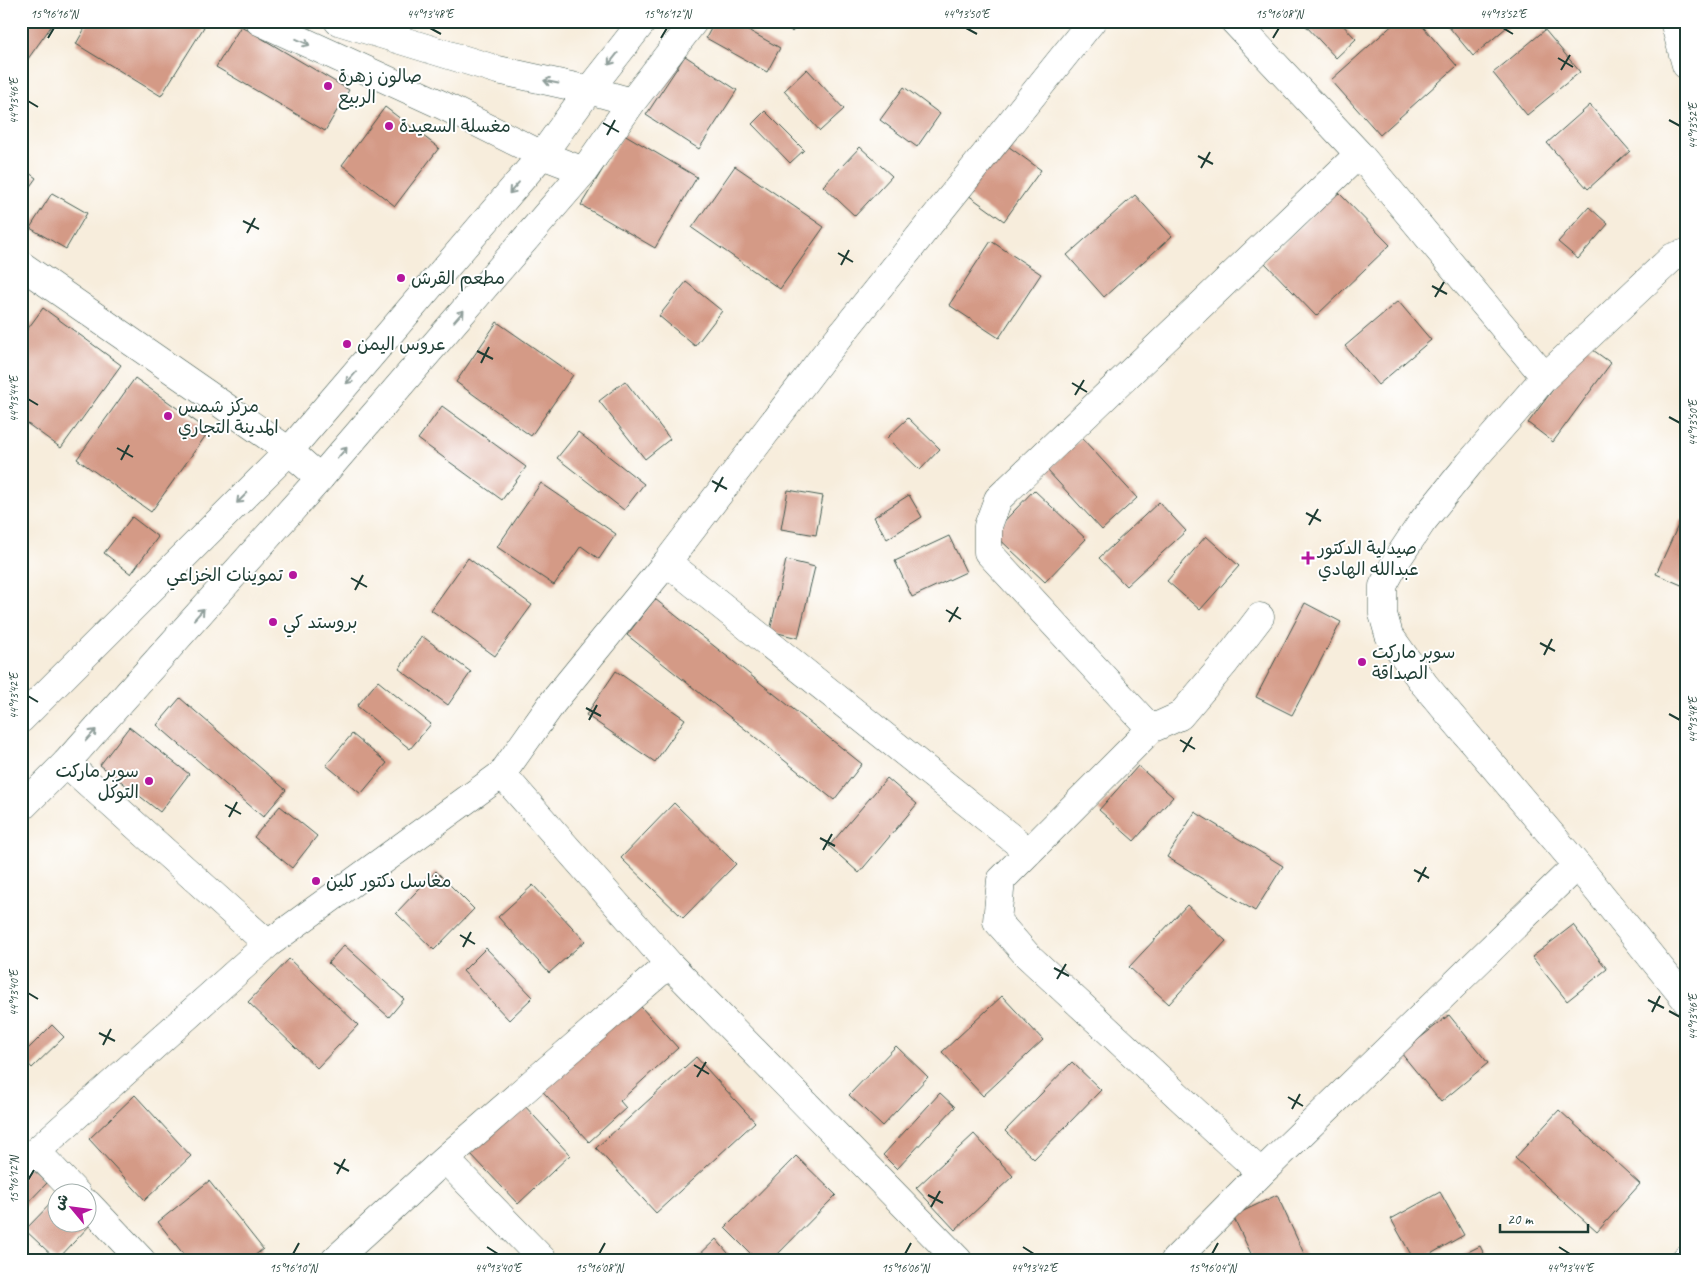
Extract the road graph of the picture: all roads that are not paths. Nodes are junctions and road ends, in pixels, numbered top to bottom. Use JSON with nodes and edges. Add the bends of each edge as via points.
{"nodes":[{"id":1,"x":259,"y":21,"type":"edge"},
{"id":2,"x":338,"y":21,"type":"edge"},
{"id":3,"x":643,"y":21,"type":"edge"},
{"id":4,"x":694,"y":21,"type":"edge"},
{"id":5,"x":1092,"y":21,"type":"edge"},
{"id":6,"x":1234,"y":21,"type":"edge"},
{"id":7,"x":1674,"y":21,"type":"edge"},
{"id":8,"x":1686,"y":65,"type":"edge"},
{"id":9,"x":589,"y":90,"type":"junction"},
{"id":10,"x":632,"y":102,"type":"junction"},
{"id":11,"x":1359,"y":154,"type":"junction"},
{"id":12,"x":542,"y":155,"type":"junction"},
{"id":13,"x":584,"y":171,"type":"junction"},
{"id":14,"x":1686,"y":253,"type":"edge"},
{"id":15,"x":24,"y":271,"type":"edge"},
{"id":16,"x":1545,"y":377,"type":"junction"},
{"id":17,"x":289,"y":451,"type":"junction"},
{"id":18,"x":320,"y":478,"type":"junction"},
{"id":19,"x":667,"y":562,"type":"junction"},
{"id":20,"x":1260,"y":617,"type":"dead end"},
{"id":21,"x":21,"y":719,"type":"edge"},
{"id":22,"x":1151,"y":729,"type":"junction"},
{"id":23,"x":66,"y":763,"type":"junction"},
{"id":24,"x":502,"y":774,"type":"junction"},
{"id":25,"x":21,"y":808,"type":"edge"},
{"id":26,"x":1029,"y":852,"type":"junction"},
{"id":27,"x":1577,"y":865,"type":"junction"},
{"id":28,"x":268,"y":944,"type":"junction"},
{"id":29,"x":669,"y":964,"type":"junction"},
{"id":30,"x":1686,"y":1000,"type":"edge"},
{"id":31,"x":29,"y":1158,"type":"edge"},
{"id":32,"x":445,"y":1159,"type":"junction"},
{"id":33,"x":1261,"y":1173,"type":"junction"},
{"id":34,"x":64,"y":1184,"type":"edge"},
{"id":35,"x":98,"y":1215,"type":"edge"},
{"id":36,"x":141,"y":1260,"type":"edge"},
{"id":37,"x":335,"y":1260,"type":"edge"},
{"id":38,"x":543,"y":1260,"type":"edge"},
{"id":39,"x":958,"y":1260,"type":"edge"},
{"id":40,"x":1175,"y":1260,"type":"edge"}],
"edges":[{"from":1,"to":12,"type":"street","one_way":true},
{"from":9,"to":2,"type":"street","one_way":true,"via":[[498,70]]},
{"from":3,"to":9,"type":"street","one_way":true},
{"from":4,"to":10,"type":"street"},
{"from":5,"to":19,"type":"street","via":[[823,357]]},
{"from":6,"to":11,"type":"street"},
{"from":7,"to":8,"type":"street"},
{"from":9,"to":10,"type":"street"},
{"from":9,"to":12,"type":"street"},
{"from":10,"to":13,"type":"street"},
{"from":11,"to":16,"type":"street"},
{"from":11,"to":22,"type":"street","via":[[998,499],[988,526],[988,552]]},
{"from":12,"to":13,"type":"street"},
{"from":12,"to":17,"type":"street","one_way":true},
{"from":18,"to":13,"type":"street","one_way":true},
{"from":14,"to":16,"type":"street","via":[[1673,258]]},
{"from":15,"to":17,"type":"street"},
{"from":16,"to":27,"type":"street","via":[[1422,522],[1383,586],[1383,614],[1389,635],[1424,684]]},
{"from":17,"to":18,"type":"street"},
{"from":17,"to":21,"type":"street","one_way":true},
{"from":23,"to":18,"type":"street","one_way":true},
{"from":19,"to":24,"type":"street","via":[[553,702]]},
{"from":19,"to":26,"type":"street"},
{"from":20,"to":22,"type":"street","via":[[1180,716]]},
{"from":22,"to":26,"type":"street"},
{"from":23,"to":25,"type":"street"},
{"from":23,"to":28,"type":"street"},
{"from":24,"to":28,"type":"street"},
{"from":24,"to":29,"type":"street"},
{"from":26,"to":33,"type":"street","via":[[1001,880],[997,921],[1027,955]]},
{"from":27,"to":30,"type":"street"},
{"from":27,"to":33,"type":"street"},
{"from":28,"to":31,"type":"street"},
{"from":29,"to":32,"type":"street"},
{"from":29,"to":39,"type":"street"},
{"from":31,"to":34,"type":"street"},
{"from":32,"to":37,"type":"street"},
{"from":32,"to":38,"type":"street"},
{"from":33,"to":40,"type":"street"},
{"from":35,"to":36,"type":"street"}]}
